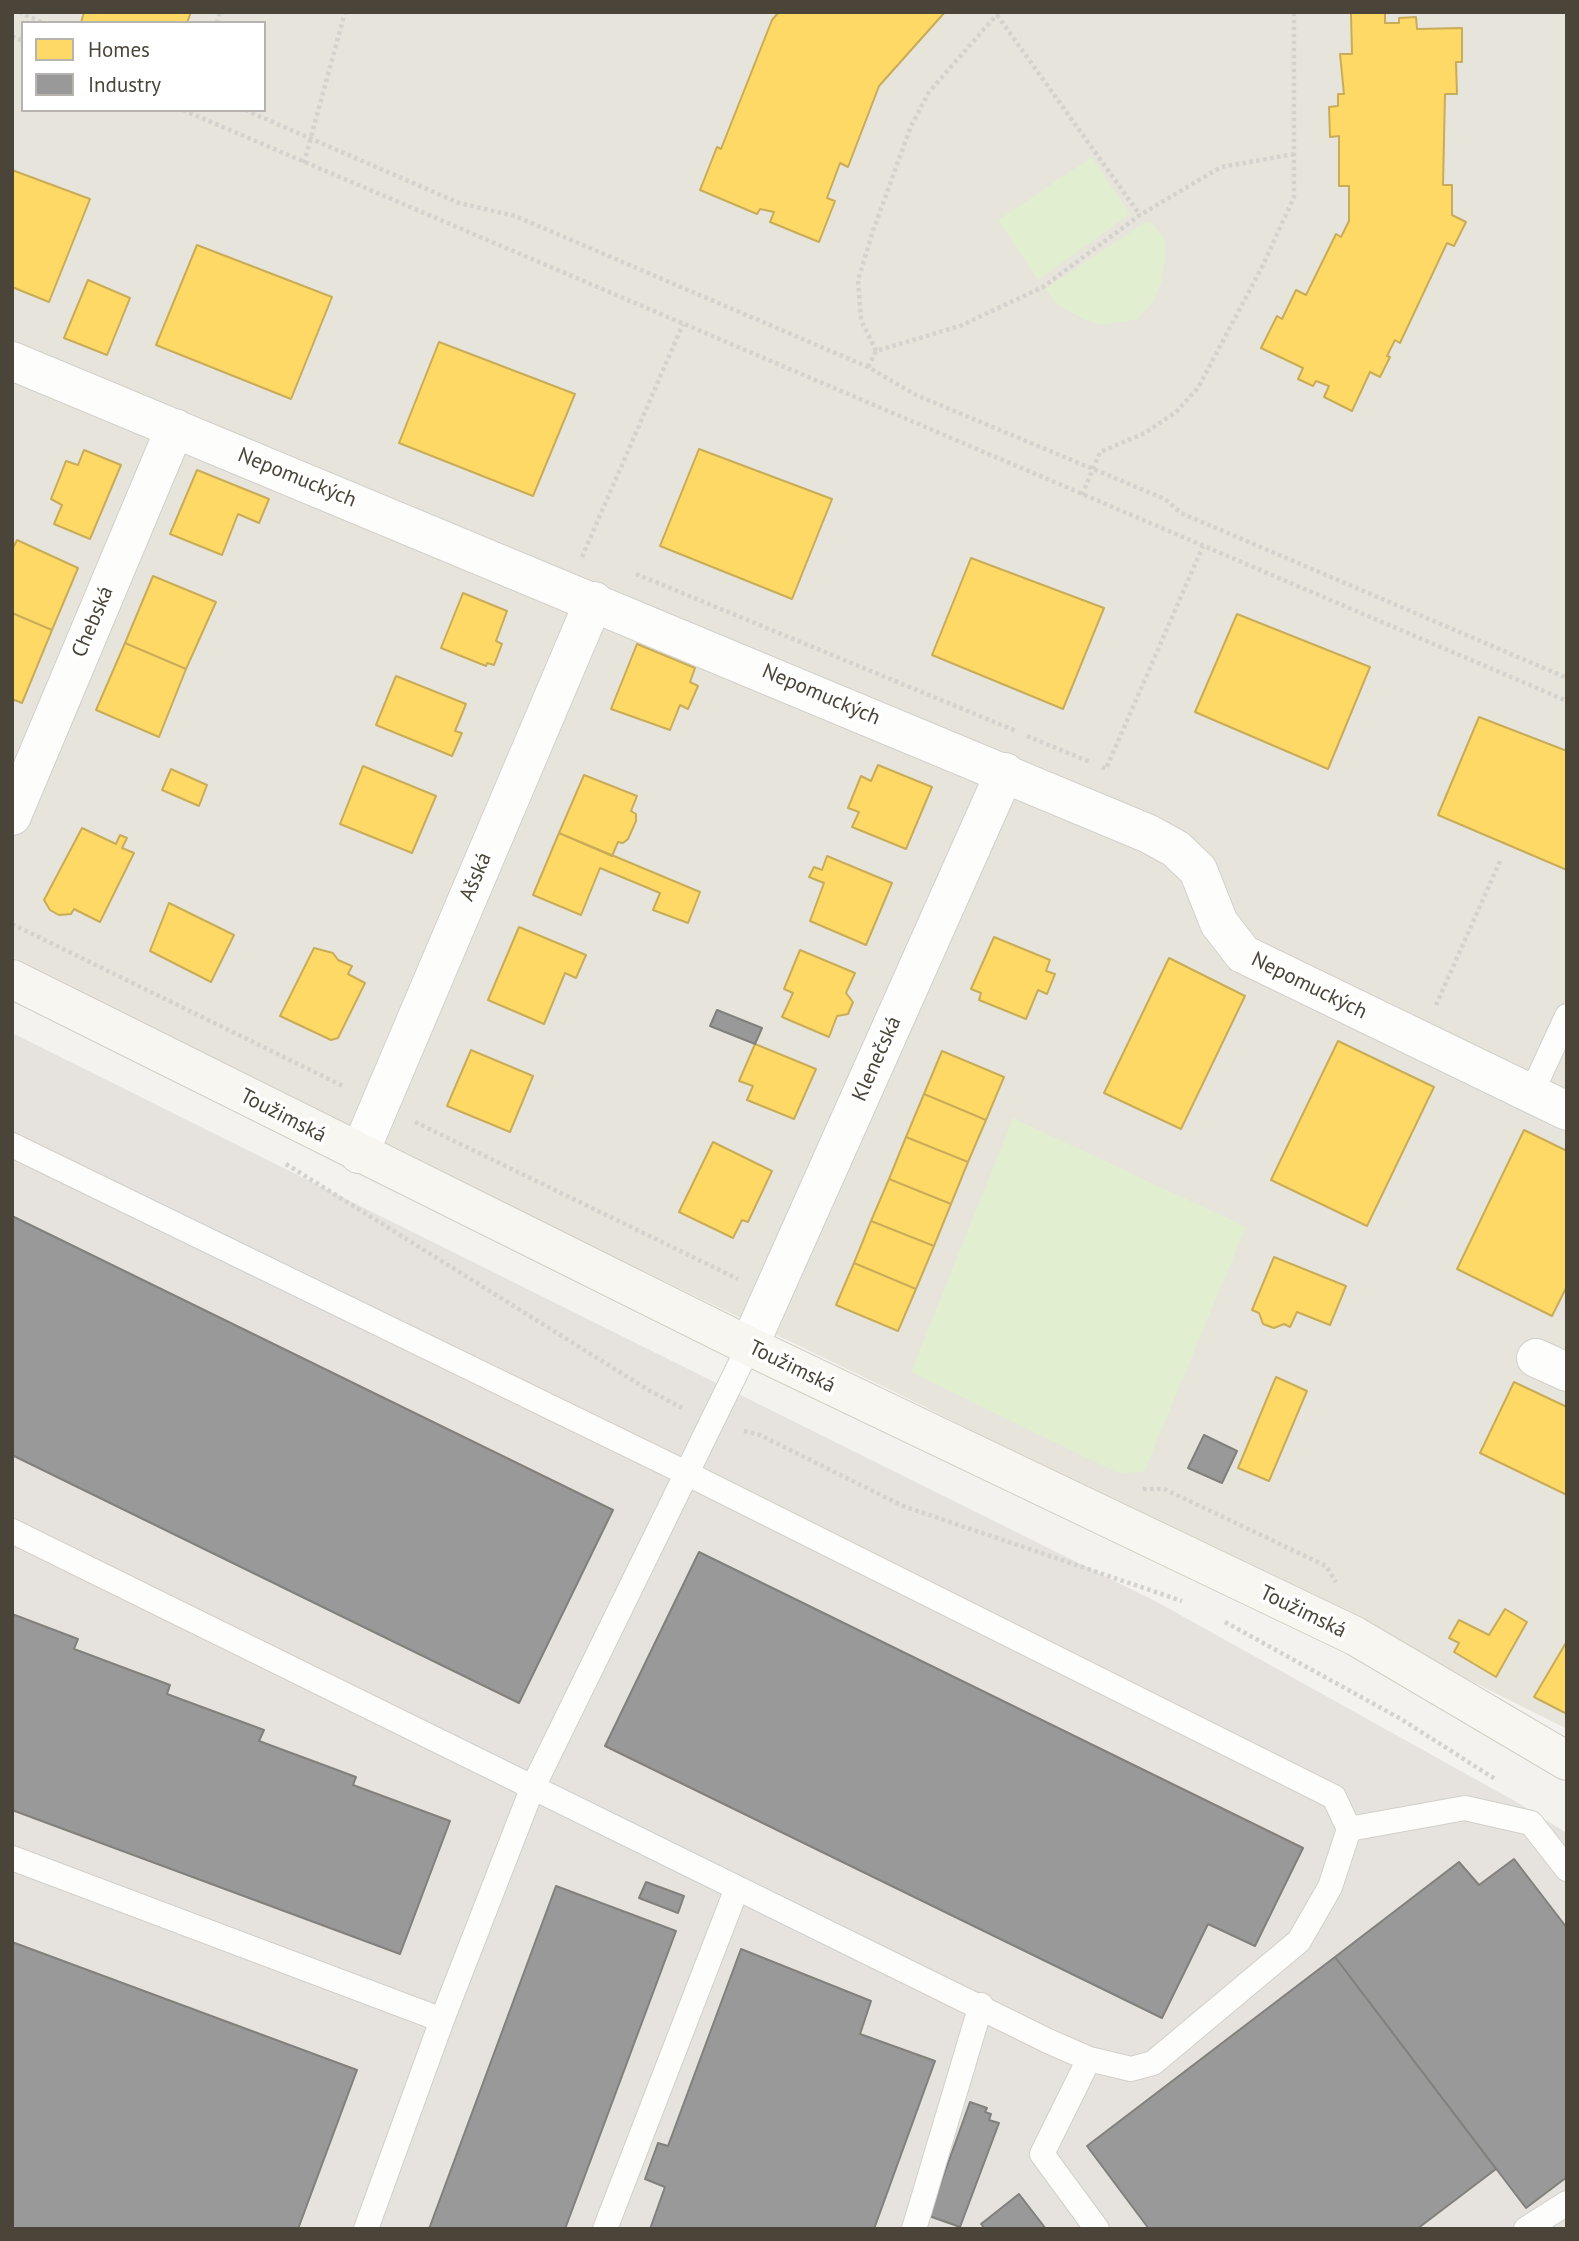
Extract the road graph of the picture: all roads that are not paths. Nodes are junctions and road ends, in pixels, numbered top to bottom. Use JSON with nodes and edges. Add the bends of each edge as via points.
{"nodes":[{"id":1,"x":12,"y":361,"type":"edge"},
{"id":2,"x":174,"y":428,"type":"junction"},
{"id":3,"x":580,"y":595,"type":"junction"},
{"id":4,"x":1005,"y":772,"type":"junction"},
{"id":5,"x":12,"y":816,"type":"edge"},
{"id":6,"x":12,"y":979,"type":"edge"},
{"id":7,"x":1567,"y":1016,"type":"edge"},
{"id":8,"x":1531,"y":1094,"type":"junction"},
{"id":9,"x":1567,"y":1111,"type":"edge"},
{"id":10,"x":12,"y":1145,"type":"edge"},
{"id":11,"x":359,"y":1154,"type":"junction"},
{"id":12,"x":749,"y":1346,"type":"junction"},
{"id":13,"x":686,"y":1473,"type":"junction"},
{"id":14,"x":12,"y":1531,"type":"edge"},
{"id":15,"x":1567,"y":1761,"type":"edge"},
{"id":16,"x":532,"y":1789,"type":"junction"},
{"id":17,"x":1349,"y":1829,"type":"junction"},
{"id":18,"x":12,"y":1858,"type":"edge"},
{"id":19,"x":1567,"y":1869,"type":"edge"},
{"id":20,"x":737,"y":1888,"type":"junction"},
{"id":21,"x":981,"y":2005,"type":"junction"},
{"id":22,"x":442,"y":2020,"type":"junction"},
{"id":23,"x":1089,"y":2059,"type":"junction"},
{"id":24,"x":1567,"y":2203,"type":"edge"},
{"id":25,"x":366,"y":2229,"type":"edge"},
{"id":26,"x":605,"y":2229,"type":"edge"},
{"id":27,"x":914,"y":2229,"type":"edge"},
{"id":28,"x":1097,"y":2229,"type":"edge"},
{"id":29,"x":1526,"y":2229,"type":"edge"}],
"edges":[{"from":1,"to":2,"type":"street","name":"Nepomuckých"},
{"from":2,"to":3,"type":"street","name":"Nepomuckých"},
{"from":2,"to":5,"type":"street","name":"Chebská"},
{"from":3,"to":4,"type":"street","name":"Nepomuckých"},
{"from":3,"to":11,"type":"street","name":"Ašská"},
{"from":4,"to":8,"type":"street","name":"Nepomuckých","via":[[1176,849],[1198,870],[1219,923],[1243,954]]},
{"from":4,"to":12,"type":"street","name":"Klenečská"},
{"from":6,"to":11,"type":"street","name":"Toužimská"},
{"from":7,"to":8,"type":"lane"},
{"from":8,"to":9,"type":"street","name":"Nepomuckých"},
{"from":10,"to":13,"type":"lane"},
{"from":11,"to":12,"type":"street","name":"Toužimská"},
{"from":12,"to":13,"type":"lane"},
{"from":12,"to":15,"type":"street","name":"Toužimská","via":[[1355,1636]]},
{"from":13,"to":16,"type":"lane"},
{"from":13,"to":17,"type":"lane","via":[[1334,1797]]},
{"from":14,"to":16,"type":"lane"},
{"from":16,"to":20,"type":"lane"},
{"from":16,"to":22,"type":"lane"},
{"from":17,"to":19,"type":"lane","via":[[1465,1808],[1531,1823]]},
{"from":17,"to":23,"type":"lane","via":[[1330,1887],[1299,1941],[1153,2063],[1131,2069]]},
{"from":18,"to":22,"type":"lane"},
{"from":20,"to":21,"type":"lane"},
{"from":20,"to":26,"type":"lane"},
{"from":21,"to":23,"type":"lane"},
{"from":21,"to":27,"type":"lane"},
{"from":22,"to":25,"type":"lane"},
{"from":23,"to":28,"type":"lane","via":[[1042,2154]]},
{"from":24,"to":29,"type":"lane"}]}
